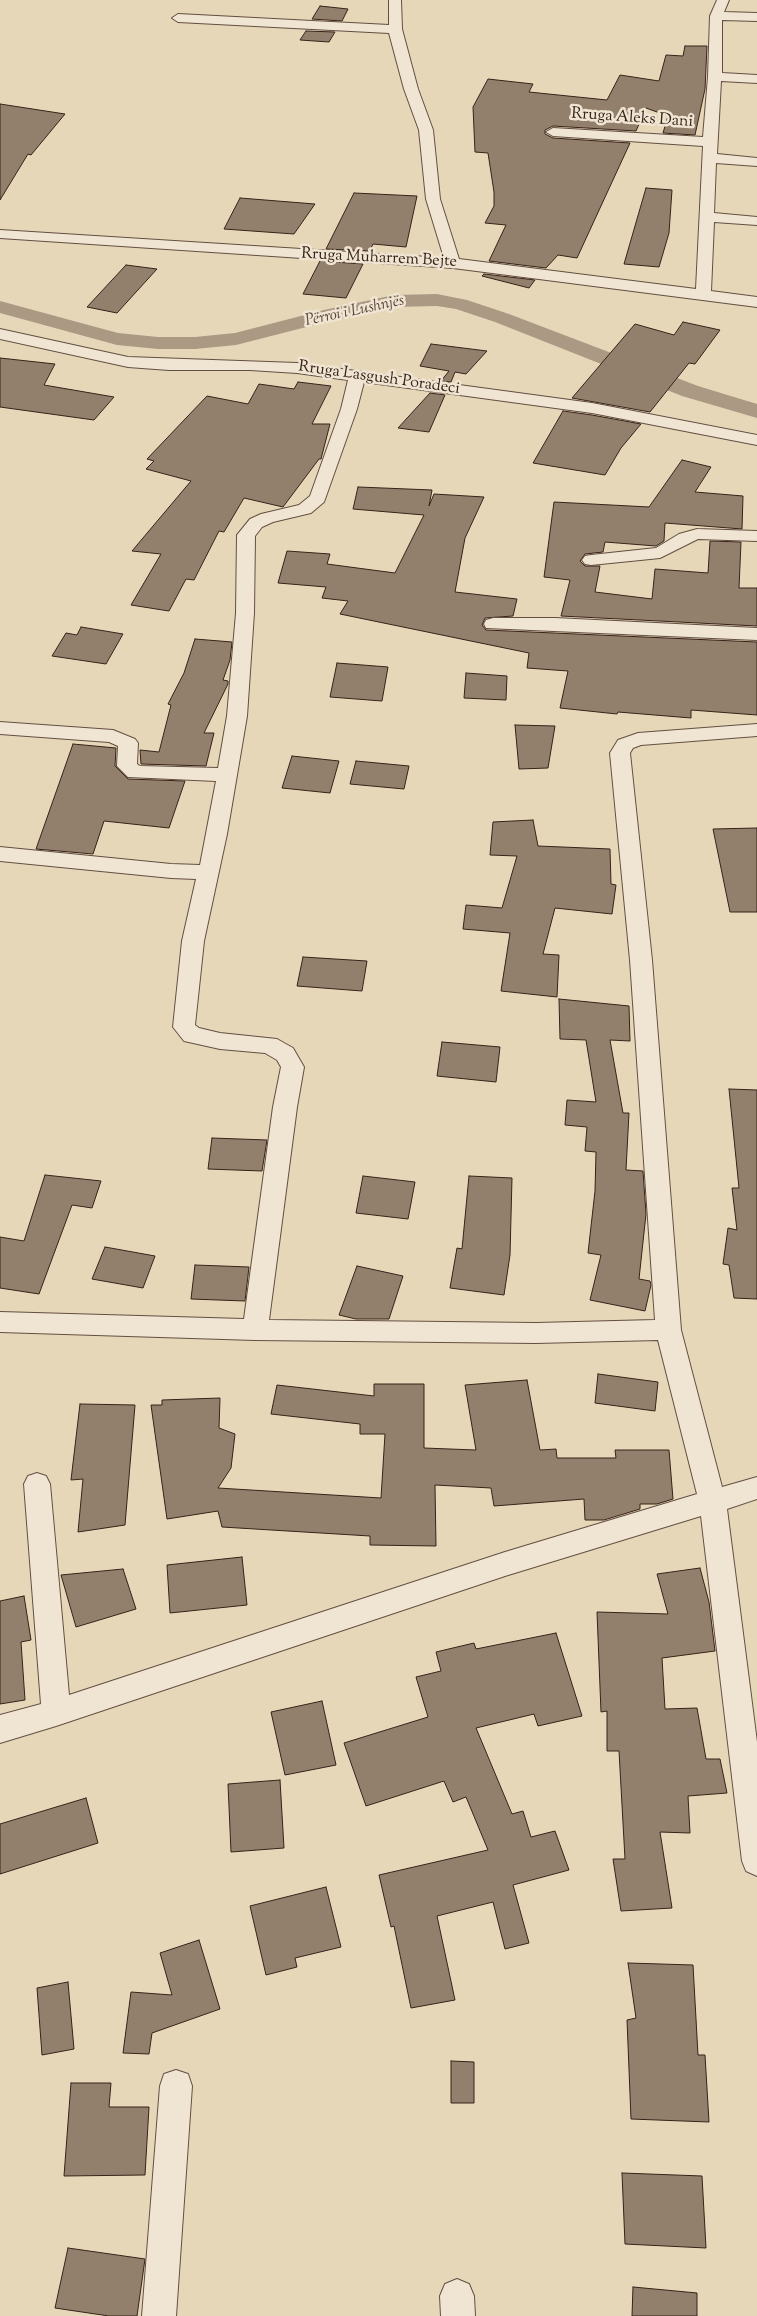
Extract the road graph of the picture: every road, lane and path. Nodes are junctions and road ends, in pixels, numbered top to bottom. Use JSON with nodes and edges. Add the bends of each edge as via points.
{"nodes":[{"id":1,"x":395,"y":0,"type":"edge"},
{"id":2,"x":723,"y":0,"type":"edge"},
{"id":3,"x":716,"y":16,"type":"junction"},
{"id":4,"x":757,"y":17,"type":"edge"},
{"id":5,"x":178,"y":18,"type":"dead end"},
{"id":6,"x":395,"y":30,"type":"junction"},
{"id":7,"x":715,"y":77,"type":"junction"},
{"id":8,"x":757,"y":79,"type":"edge"},
{"id":9,"x":553,"y":132,"type":"dead end"},
{"id":10,"x":710,"y":142,"type":"junction"},
{"id":11,"x":710,"y":158,"type":"junction"},
{"id":12,"x":757,"y":162,"type":"edge"},
{"id":13,"x":706,"y":217,"type":"junction"},
{"id":14,"x":757,"y":221,"type":"edge"},
{"id":15,"x":0,"y":234,"type":"edge"},
{"id":16,"x":453,"y":263,"type":"junction"},
{"id":17,"x":703,"y":295,"type":"junction"},
{"id":18,"x":757,"y":302,"type":"edge"},
{"id":19,"x":0,"y":334,"type":"edge"},
{"id":20,"x":357,"y":377,"type":"junction"},
{"id":21,"x":757,"y":440,"type":"edge"},
{"id":22,"x":757,"y":536,"type":"edge"},
{"id":23,"x":591,"y":560,"type":"dead end"},
{"id":24,"x":493,"y":624,"type":"dead end"},
{"id":25,"x":757,"y":634,"type":"edge"},
{"id":26,"x":0,"y":728,"type":"edge"},
{"id":27,"x":757,"y":730,"type":"edge"},
{"id":28,"x":227,"y":775,"type":"junction"},
{"id":29,"x":0,"y":854,"type":"edge"},
{"id":30,"x":208,"y":872,"type":"junction"},
{"id":31,"x":0,"y":1322,"type":"edge"},
{"id":32,"x":255,"y":1330,"type":"junction"},
{"id":33,"x":668,"y":1330,"type":"junction"},
{"id":34,"x":37,"y":1484,"type":"dead end"},
{"id":35,"x":757,"y":1488,"type":"edge"},
{"id":36,"x":712,"y":1503,"type":"junction"},
{"id":37,"x":56,"y":1713,"type":"junction"},
{"id":38,"x":0,"y":1729,"type":"edge"},
{"id":39,"x":757,"y":1860,"type":"edge"},
{"id":40,"x":176,"y":2086,"type":"dead end"},
{"id":41,"x":158,"y":2316,"type":"edge"}],
"edges":[{"from":1,"to":6,"type":"street"},
{"from":2,"to":3,"type":"street","name":"Rruga Aleks Dani"},
{"from":3,"to":4,"type":"street"},
{"from":3,"to":7,"type":"street","name":"Rruga Aleks Dani"},
{"from":5,"to":6,"type":"street"},
{"from":6,"to":16,"type":"street","via":[[426,130],[433,199]]},
{"from":7,"to":8,"type":"street"},
{"from":7,"to":10,"type":"street","name":"Rruga Aleks Dani"},
{"from":9,"to":10,"type":"street","name":"Rruga Aleks Dani"},
{"from":10,"to":11,"type":"street","name":"Rruga Aleks Dani"},
{"from":11,"to":12,"type":"street"},
{"from":11,"to":13,"type":"street","name":"Rruga Aleks Dani"},
{"from":13,"to":14,"type":"street"},
{"from":13,"to":17,"type":"street","name":"Rruga Aleks Dani"},
{"from":15,"to":16,"type":"street","name":"Rruga Muharrem Bejte"},
{"from":16,"to":17,"type":"street","name":"Rruga Muharrem Bejte"},
{"from":17,"to":18,"type":"street","name":"Rruga Muharrem Bejte"},
{"from":19,"to":20,"type":"street","name":"Rruga Lasgush Poradeci","via":[[128,362],[272,366]]},
{"from":20,"to":21,"type":"street","name":"Rruga Lasgush Poradeci","via":[[592,408]]},
{"from":20,"to":28,"type":"street","via":[[318,498],[305,509],[256,523],[246,535],[245,613],[237,716]]},
{"from":22,"to":23,"type":"street","via":[[697,534],[660,553]]},
{"from":24,"to":25,"type":"street"},
{"from":26,"to":28,"type":"street","via":[[113,736],[128,743],[127,766],[135,772]]},
{"from":27,"to":33,"type":"street","via":[[638,739],[625,744],[620,753],[641,960]]},
{"from":28,"to":30,"type":"street"},
{"from":29,"to":30,"type":"street"},
{"from":30,"to":32,"type":"street","via":[[193,941],[184,1027],[192,1035],[220,1041],[270,1045],[284,1054],[294,1067],[285,1107]]},
{"from":31,"to":32,"type":"street"},
{"from":32,"to":33,"type":"street","via":[[536,1333]]},
{"from":33,"to":36,"type":"street"},
{"from":34,"to":37,"type":"street"},
{"from":35,"to":36,"type":"street"},
{"from":36,"to":37,"type":"street","via":[[505,1564]]},
{"from":36,"to":39,"type":"street"},
{"from":37,"to":38,"type":"street"},
{"from":40,"to":41,"type":"street"}]}
